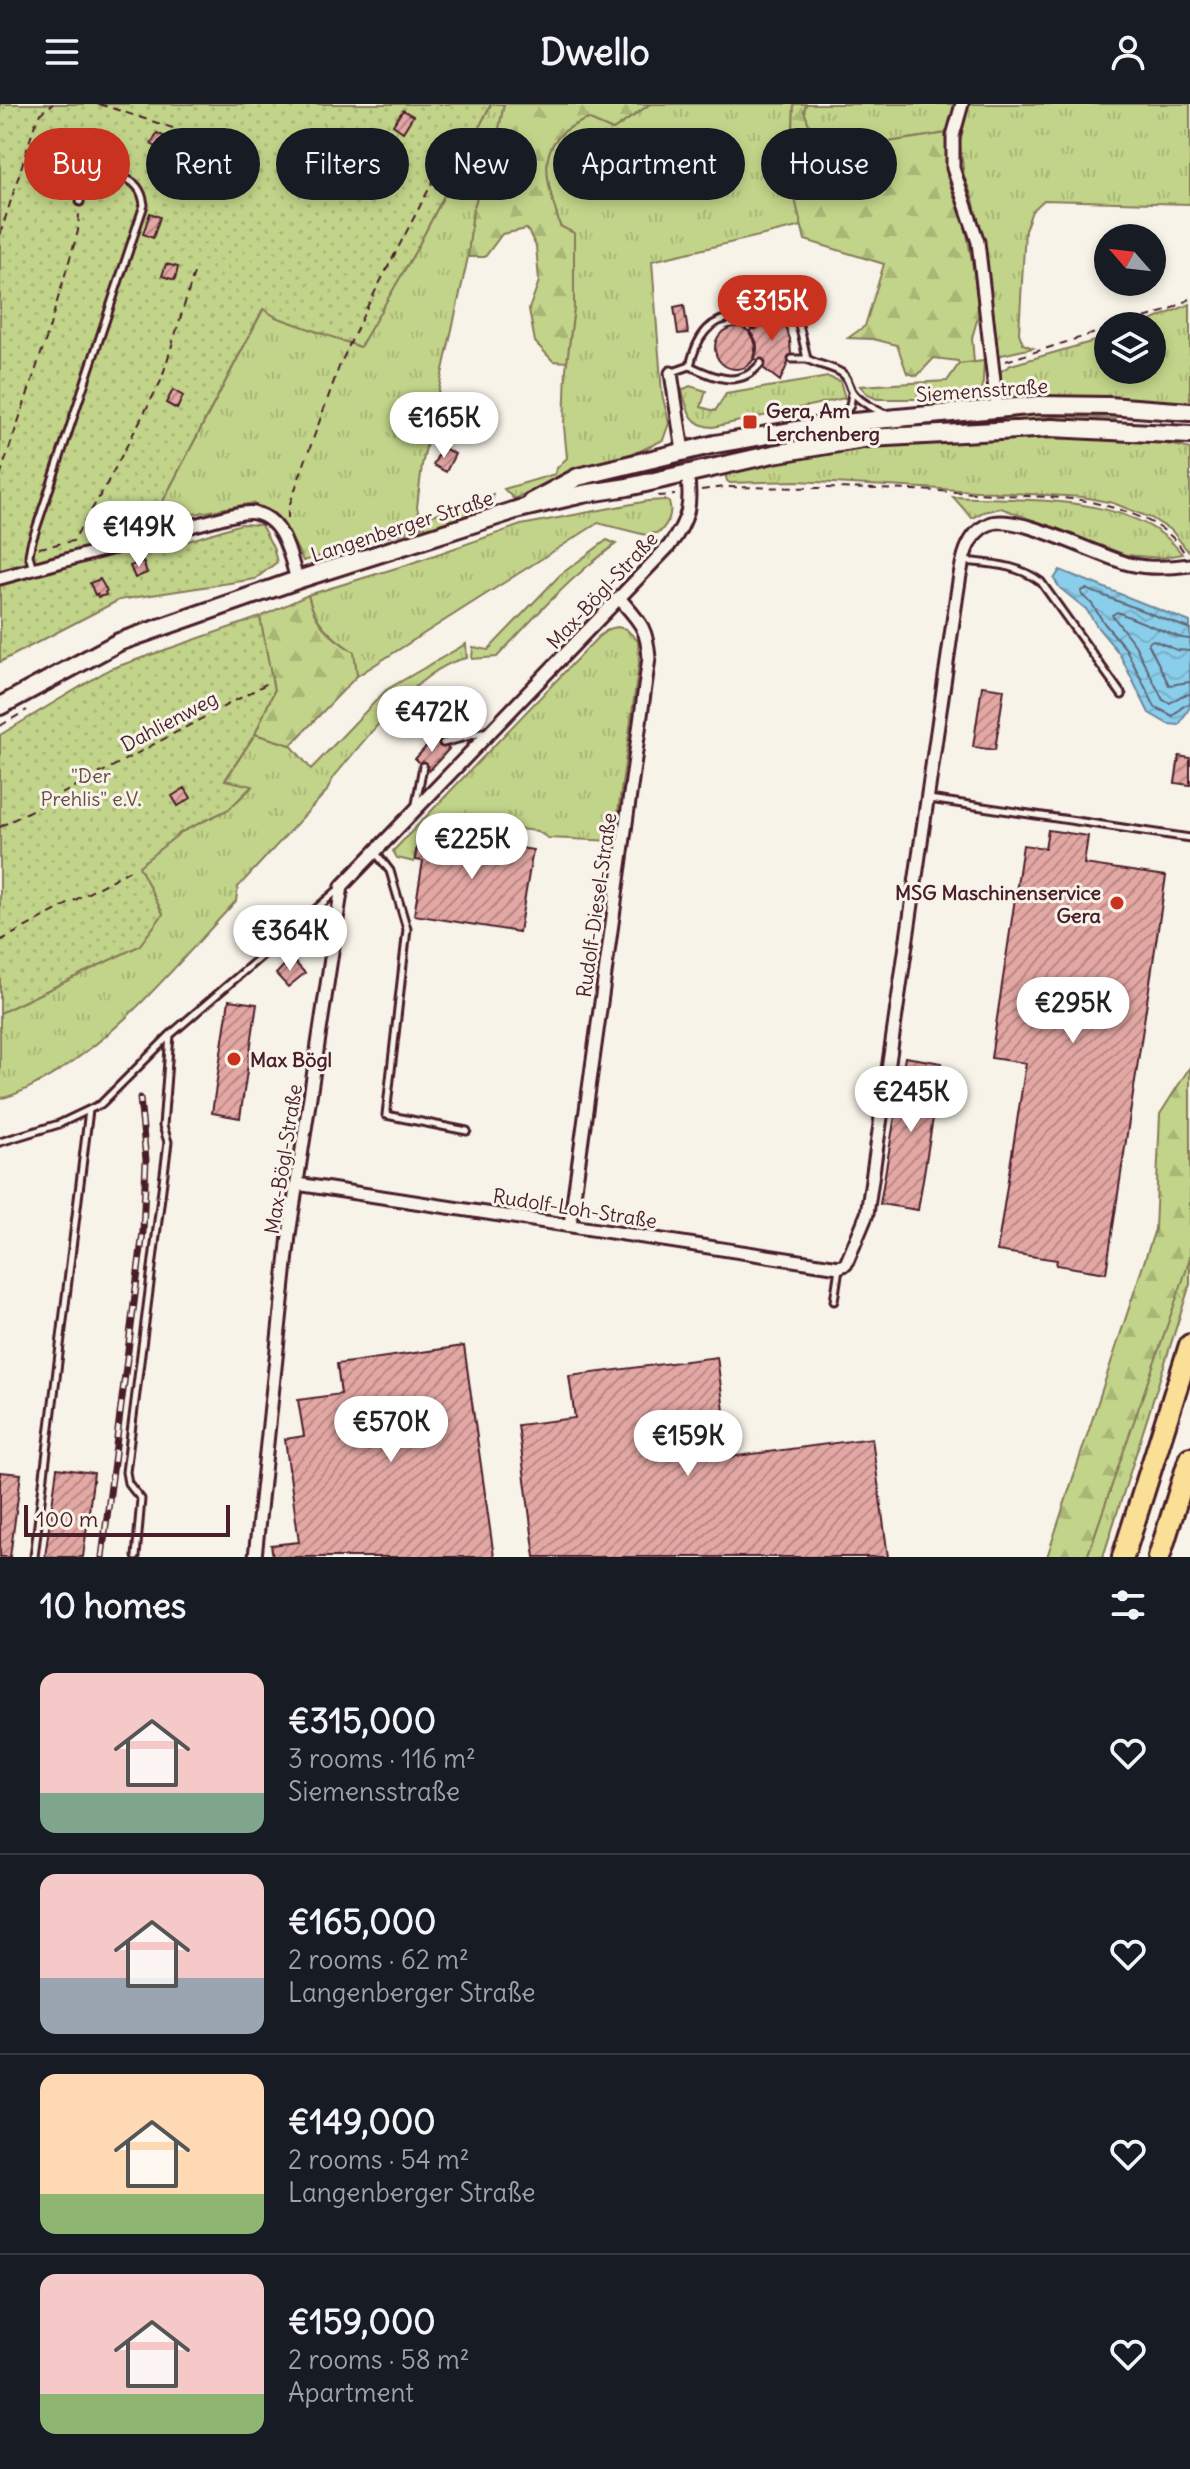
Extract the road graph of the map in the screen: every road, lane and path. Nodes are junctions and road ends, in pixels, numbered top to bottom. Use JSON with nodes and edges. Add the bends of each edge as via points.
{"nodes":[{"id":1,"x":53,"y":104,"type":"edge"},
{"id":2,"x":99,"y":104,"type":"edge"},
{"id":3,"x":962,"y":104,"type":"edge"},
{"id":4,"x":462,"y":126,"type":"dead end"},
{"id":5,"x":173,"y":128,"type":"edge"},
{"id":6,"x":80,"y":202,"type":"joint"},
{"id":7,"x":0,"y":235,"type":"edge"},
{"id":8,"x":195,"y":270,"type":"dead end"},
{"id":9,"x":1190,"y":299,"type":"edge"},
{"id":10,"x":1164,"y":312,"type":"edge"},
{"id":11,"x":741,"y":318,"type":"junction"},
{"id":12,"x":754,"y":325,"type":"dead end"},
{"id":13,"x":1094,"y":333,"type":"edge"},
{"id":14,"x":792,"y":359,"type":"dead end"},
{"id":15,"x":807,"y":359,"type":"junction"},
{"id":16,"x":761,"y":363,"type":"dead end"},
{"id":17,"x":991,"y":365,"type":"junction"},
{"id":18,"x":690,"y":366,"type":"junction"},
{"id":19,"x":671,"y":373,"type":"joint"},
{"id":20,"x":852,"y":392,"type":"junction"},
{"id":21,"x":997,"y":407,"type":"junction"},
{"id":22,"x":1190,"y":412,"type":"edge"},
{"id":23,"x":891,"y":417,"type":"junction"},
{"id":24,"x":832,"y":424,"type":"junction"},
{"id":25,"x":1190,"y":435,"type":"edge"},
{"id":26,"x":683,"y":451,"type":"junction"},
{"id":27,"x":687,"y":472,"type":"junction"},
{"id":28,"x":0,"y":476,"type":"edge"},
{"id":29,"x":690,"y":492,"type":"junction"},
{"id":30,"x":650,"y":496,"type":"dead end"},
{"id":31,"x":519,"y":509,"type":"junction"},
{"id":32,"x":286,"y":543,"type":"junction"},
{"id":33,"x":30,"y":550,"type":"junction"},
{"id":34,"x":963,"y":561,"type":"junction"},
{"id":35,"x":1189,"y":566,"type":"edge"},
{"id":36,"x":33,"y":570,"type":"junction"},
{"id":37,"x":0,"y":578,"type":"edge"},
{"id":38,"x":297,"y":580,"type":"junction"},
{"id":39,"x":620,"y":599,"type":"junction"},
{"id":40,"x":266,"y":684,"type":"dead end"},
{"id":41,"x":1122,"y":695,"type":"dead end"},
{"id":42,"x":0,"y":706,"type":"edge"},
{"id":43,"x":32,"y":707,"type":"dead end"},
{"id":44,"x":0,"y":726,"type":"edge"},
{"id":45,"x":493,"y":729,"type":"junction"},
{"id":46,"x":443,"y":743,"type":"dead end"},
{"id":47,"x":423,"y":766,"type":"dead end"},
{"id":48,"x":928,"y":799,"type":"junction"},
{"id":49,"x":415,"y":809,"type":"junction"},
{"id":50,"x":0,"y":827,"type":"edge"},
{"id":51,"x":1190,"y":838,"type":"edge"},
{"id":52,"x":375,"y":852,"type":"junction"},
{"id":53,"x":134,"y":868,"type":"dead end"},
{"id":54,"x":342,"y":886,"type":"junction"},
{"id":55,"x":0,"y":941,"type":"edge"},
{"id":56,"x":170,"y":1035,"type":"junction"},
{"id":57,"x":89,"y":1110,"type":"junction"},
{"id":58,"x":467,"y":1131,"type":"dead end"},
{"id":59,"x":0,"y":1142,"type":"edge"},
{"id":60,"x":297,"y":1184,"type":"junction"},
{"id":61,"x":570,"y":1225,"type":"junction"},
{"id":62,"x":843,"y":1266,"type":"junction"},
{"id":63,"x":834,"y":1301,"type":"dead end"},
{"id":64,"x":1190,"y":1345,"type":"edge"},
{"id":65,"x":1190,"y":1458,"type":"edge"},
{"id":66,"x":34,"y":1557,"type":"edge"},
{"id":67,"x":136,"y":1557,"type":"edge"},
{"id":68,"x":255,"y":1557,"type":"edge"},
{"id":69,"x":1123,"y":1557,"type":"edge"},
{"id":70,"x":1159,"y":1557,"type":"edge"}],
"edges":[{"from":1,"to":7,"type":"path","via":[[35,124]]},
{"from":2,"to":5,"type":"path"},
{"from":3,"to":17,"type":"street","via":[[953,136],[953,168],[978,242]]},
{"from":4,"to":32,"type":"path","via":[[339,367],[288,509]]},
{"from":6,"to":28,"type":"path","via":[[78,231]]},
{"from":6,"to":33,"type":"lane","via":[[83,181],[111,176],[138,186],[144,205]]},
{"from":8,"to":33,"type":"path","via":[[161,381],[104,489],[73,541]]},
{"from":9,"to":10,"type":"path"},
{"from":11,"to":12,"type":"lane"},
{"from":11,"to":15,"type":"lane","via":[[769,291],[781,295],[799,325]]},
{"from":11,"to":18,"type":"lane","via":[[723,320],[702,333]]},
{"from":13,"to":17,"type":"path"},
{"from":14,"to":15,"type":"lane"},
{"from":15,"to":20,"type":"lane","via":[[840,371]]},
{"from":16,"to":18,"type":"lane","via":[[744,378],[732,380]]},
{"from":17,"to":21,"type":"street"},
{"from":18,"to":19,"type":"lane"},
{"from":19,"to":26,"type":"street"},
{"from":20,"to":23,"type":"lane"},
{"from":20,"to":24,"type":"lane","via":[[850,406]]},
{"from":21,"to":22,"type":"main road","name":"Siemensstraße","via":[[1081,405]]},
{"from":21,"to":23,"type":"main road","name":"Siemensstraße"},
{"from":23,"to":24,"type":"main road","name":"Siemensstraße"},
{"from":24,"to":26,"type":"main road","name":"Siemensstraße"},
{"from":25,"to":27,"type":"main road","name":"Siemensstraße","via":[[1052,428],[869,438]]},
{"from":26,"to":27,"type":"main road"},
{"from":26,"to":31,"type":"main road","name":"Langenberger Straße","via":[[578,477]]},
{"from":27,"to":29,"type":"street","name":"Max-Bögl-Straße"},
{"from":27,"to":31,"type":"main road","name":"Langenberger Straße"},
{"from":29,"to":30,"type":"path"},
{"from":29,"to":35,"type":"path","via":[[724,487],[950,490],[1101,504],[1161,528],[1184,551]]},
{"from":29,"to":39,"type":"street","name":"Max-Bögl-Straße","via":[[681,530]]},
{"from":31,"to":38,"type":"main road","name":"Langenberger Straße"},
{"from":32,"to":36,"type":"street","name":"Langenberger Straße","via":[[274,523],[254,513]]},
{"from":32,"to":38,"type":"street","name":"Langenberger Straße"},
{"from":33,"to":36,"type":"lane"},
{"from":34,"to":35,"type":"street","via":[[979,530],[999,521],[1130,564]]},
{"from":34,"to":41,"type":"lane","via":[[1014,567],[1041,582]]},
{"from":34,"to":48,"type":"street"},
{"from":36,"to":37,"type":"street","name":"Langenberger Straße"},
{"from":38,"to":42,"type":"main road","name":"Langenberger Straße","via":[[119,642]]},
{"from":39,"to":45,"type":"street","name":"Max-Bögl-Straße"},
{"from":39,"to":61,"type":"street","name":"Rudolf-Diesel-Straße","via":[[641,623],[649,658]]},
{"from":40,"to":50,"type":"path","name":"Dahlienweg"},
{"from":43,"to":44,"type":"path"},
{"from":45,"to":46,"type":"lane"},
{"from":45,"to":49,"type":"street","name":"Max-Bögl-Straße"},
{"from":47,"to":49,"type":"lane"},
{"from":48,"to":51,"type":"lane"},
{"from":48,"to":62,"type":"street","via":[[867,1214]]},
{"from":49,"to":52,"type":"street","name":"Max-Bögl-Straße"},
{"from":52,"to":54,"type":"street","name":"Max-Bögl-Straße"},
{"from":52,"to":58,"type":"lane","via":[[390,871],[407,929],[386,1115]]},
{"from":53,"to":55,"type":"path"},
{"from":54,"to":56,"type":"lane"},
{"from":54,"to":60,"type":"street","name":"Max-Bögl-Straße"},
{"from":56,"to":57,"type":"lane"},
{"from":56,"to":67,"type":"lane","via":[[163,1126],[168,1142],[126,1472],[141,1499]]},
{"from":57,"to":59,"type":"lane"},
{"from":57,"to":66,"type":"lane"},
{"from":60,"to":61,"type":"street","name":"Rudolf-Loh-Straße"},
{"from":60,"to":68,"type":"street","name":"Max-Bögl-Straße"},
{"from":61,"to":62,"type":"street","name":"Rudolf-Loh-Straße"},
{"from":62,"to":63,"type":"lane"},
{"from":64,"to":69,"type":"highway"},
{"from":65,"to":70,"type":"highway"}]}
